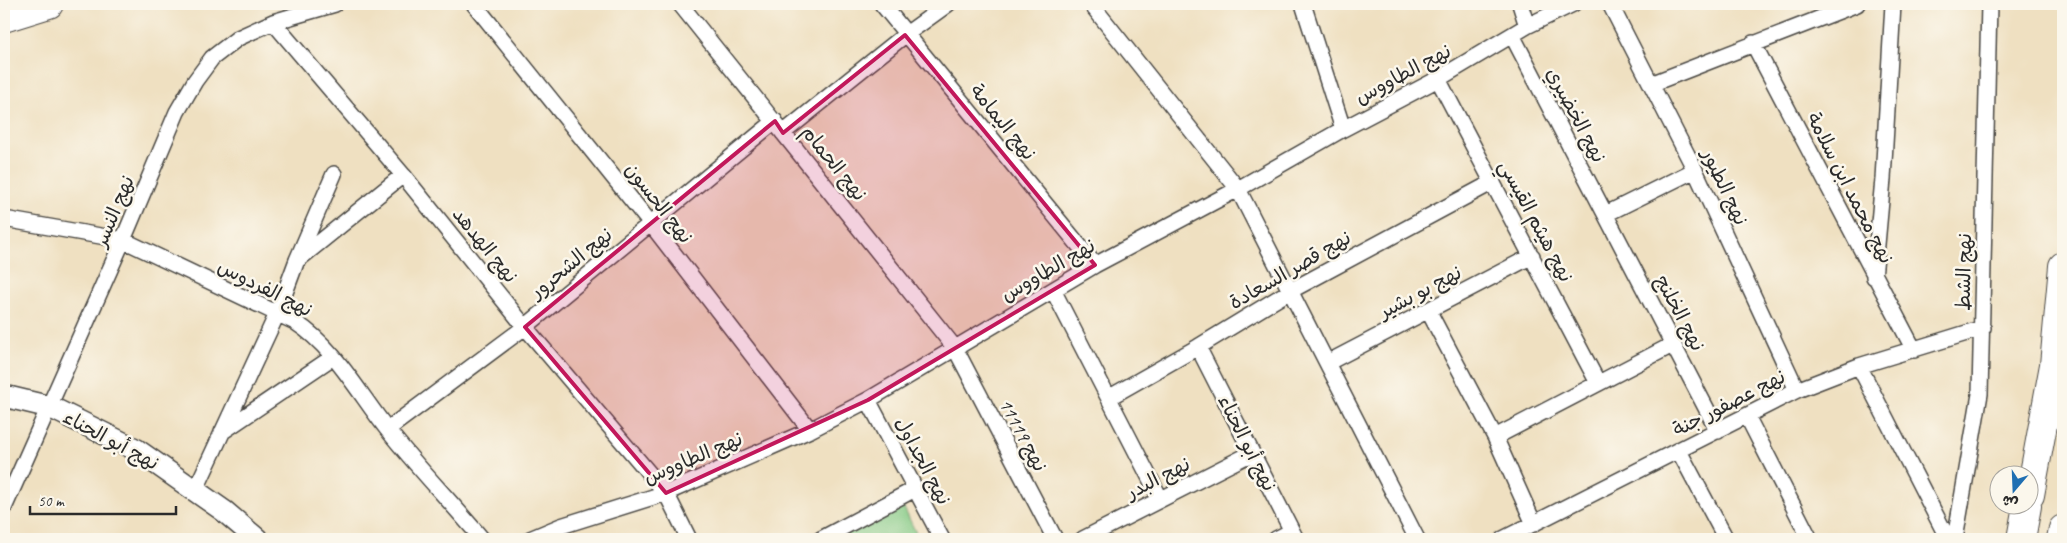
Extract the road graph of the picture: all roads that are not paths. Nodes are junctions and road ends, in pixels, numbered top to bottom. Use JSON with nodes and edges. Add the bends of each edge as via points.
{"nodes":[{"id":1,"x":49,"y":4,"type":"edge"},
{"id":2,"x":335,"y":4,"type":"edge"},
{"id":3,"x":474,"y":4,"type":"edge"},
{"id":4,"x":680,"y":4,"type":"edge"},
{"id":5,"x":882,"y":4,"type":"edge"},
{"id":6,"x":948,"y":4,"type":"edge"},
{"id":7,"x":1092,"y":4,"type":"edge"},
{"id":8,"x":1302,"y":4,"type":"edge"},
{"id":9,"x":1520,"y":4,"type":"edge"},
{"id":10,"x":1573,"y":4,"type":"edge"},
{"id":11,"x":1610,"y":4,"type":"edge"},
{"id":12,"x":1857,"y":4,"type":"edge"},
{"id":13,"x":1893,"y":4,"type":"edge"},
{"id":14,"x":1989,"y":4,"type":"edge"},
{"id":15,"x":4,"y":18,"type":"edge"},
{"id":16,"x":274,"y":22,"type":"junction"},
{"id":17,"x":1527,"y":26,"type":"junction"},
{"id":18,"x":905,"y":35,"type":"junction"},
{"id":19,"x":1512,"y":35,"type":"junction"},
{"id":20,"x":1752,"y":43,"type":"junction"},
{"id":21,"x":1438,"y":79,"type":"junction"},
{"id":22,"x":1651,"y":84,"type":"junction"},
{"id":23,"x":779,"y":127,"type":"junction"},
{"id":24,"x":1343,"y":129,"type":"junction"},
{"id":25,"x":1695,"y":170,"type":"junction"},
{"id":26,"x":334,"y":174,"type":"dead end"},
{"id":27,"x":403,"y":175,"type":"junction"},
{"id":28,"x":1493,"y":182,"type":"junction"},
{"id":29,"x":1238,"y":189,"type":"junction"},
{"id":30,"x":1606,"y":214,"type":"junction"},
{"id":31,"x":4,"y":219,"type":"edge"},
{"id":32,"x":651,"y":224,"type":"junction"},
{"id":33,"x":123,"y":240,"type":"junction"},
{"id":34,"x":1532,"y":256,"type":"junction"},
{"id":35,"x":297,"y":260,"type":"junction"},
{"id":36,"x":1095,"y":265,"type":"junction"},
{"id":37,"x":2063,"y":266,"type":"edge"},
{"id":38,"x":1874,"y":277,"type":"junction"},
{"id":39,"x":1053,"y":290,"type":"junction"},
{"id":40,"x":1290,"y":291,"type":"junction"},
{"id":41,"x":1428,"y":310,"type":"junction"},
{"id":42,"x":277,"y":314,"type":"junction"},
{"id":43,"x":525,"y":327,"type":"junction"},
{"id":44,"x":1983,"y":328,"type":"junction"},
{"id":45,"x":1674,"y":344,"type":"junction"},
{"id":46,"x":1198,"y":347,"type":"junction"},
{"id":47,"x":955,"y":348,"type":"junction"},
{"id":48,"x":1914,"y":350,"type":"junction"},
{"id":49,"x":333,"y":357,"type":"junction"},
{"id":50,"x":1327,"y":363,"type":"junction"},
{"id":51,"x":1859,"y":366,"type":"junction"},
{"id":52,"x":1598,"y":383,"type":"junction"},
{"id":53,"x":1797,"y":390,"type":"junction"},
{"id":54,"x":4,"y":396,"type":"edge"},
{"id":55,"x":1110,"y":397,"type":"junction"},
{"id":56,"x":868,"y":400,"type":"junction"},
{"id":57,"x":50,"y":407,"type":"junction"},
{"id":58,"x":1747,"y":416,"type":"junction"},
{"id":59,"x":388,"y":430,"type":"junction"},
{"id":60,"x":810,"y":430,"type":"junction"},
{"id":61,"x":1718,"y":431,"type":"junction"},
{"id":62,"x":222,"y":432,"type":"junction"},
{"id":63,"x":1495,"y":437,"type":"junction"},
{"id":64,"x":1679,"y":451,"type":"junction"},
{"id":65,"x":1252,"y":453,"type":"junction"},
{"id":66,"x":2035,"y":466,"type":"edge"},
{"id":67,"x":196,"y":489,"type":"junction"},
{"id":68,"x":915,"y":489,"type":"junction"},
{"id":69,"x":666,"y":493,"type":"junction"},
{"id":70,"x":1160,"y":498,"type":"junction"},
{"id":71,"x":4,"y":508,"type":"edge"},
{"id":72,"x":2025,"y":516,"type":"edge"},
{"id":73,"x":1534,"y":524,"type":"junction"},
{"id":74,"x":2063,"y":529,"type":"edge"},
{"id":75,"x":838,"y":535,"type":"edge"},
{"id":76,"x":1294,"y":535,"type":"edge"},
{"id":77,"x":257,"y":539,"type":"edge"},
{"id":78,"x":482,"y":539,"type":"edge"},
{"id":79,"x":530,"y":539,"type":"edge"},
{"id":80,"x":689,"y":539,"type":"edge"},
{"id":81,"x":821,"y":539,"type":"edge"},
{"id":82,"x":942,"y":539,"type":"edge"},
{"id":83,"x":1055,"y":539,"type":"edge"},
{"id":84,"x":1083,"y":539,"type":"edge"},
{"id":85,"x":1276,"y":539,"type":"edge"},
{"id":86,"x":1417,"y":539,"type":"edge"},
{"id":87,"x":1503,"y":539,"type":"edge"},
{"id":88,"x":1726,"y":539,"type":"edge"},
{"id":89,"x":1810,"y":539,"type":"edge"},
{"id":90,"x":1948,"y":539,"type":"edge"},
{"id":91,"x":1955,"y":539,"type":"edge"},
{"id":92,"x":2021,"y":539,"type":"edge"},
{"id":93,"x":2061,"y":539,"type":"edge"}],
"edges":[{"from":1,"to":15,"type":"highway"},
{"from":2,"to":16,"type":"street","name":"نهج النسر"},
{"from":3,"to":32,"type":"street","name":"نهج الحسون"},
{"from":4,"to":23,"type":"street","name":"نهج الحمام"},
{"from":5,"to":18,"type":"street","name":"نهج اليمامة"},
{"from":6,"to":18,"type":"street","name":"نهج الشحرور"},
{"from":7,"to":29,"type":"street"},
{"from":8,"to":24,"type":"street"},
{"from":9,"to":17,"type":"street"},
{"from":10,"to":17,"type":"street","name":"نهج الطاووس"},
{"from":11,"to":22,"type":"street","name":"نهج الطيور"},
{"from":12,"to":20,"type":"street"},
{"from":13,"to":38,"type":"street"},
{"from":14,"to":44,"type":"street","name":"نهج الشط"},
{"from":16,"to":27,"type":"street","name":"نهج الهدهد"},
{"from":16,"to":33,"type":"street","name":"نهج النسر","via":[[238,38],[212,58],[195,81],[177,112]]},
{"from":17,"to":19,"type":"street","name":"نهج الطاووس"},
{"from":18,"to":23,"type":"street","name":"نهج الشحرور"},
{"from":18,"to":36,"type":"street","name":"نهج اليمامة"},
{"from":19,"to":21,"type":"street","name":"نهج الطاووس"},
{"from":19,"to":30,"type":"street","name":"نهج الخضيري"},
{"from":20,"to":22,"type":"street"},
{"from":20,"to":38,"type":"street","name":"نهج محمد ابن سلامة"},
{"from":21,"to":24,"type":"street","name":"نهج الطاووس"},
{"from":21,"to":28,"type":"street","name":"نهج هيثم القيسي"},
{"from":22,"to":25,"type":"street","name":"نهج الطيور"},
{"from":23,"to":32,"type":"street","name":"نهج الشحرور"},
{"from":23,"to":47,"type":"street","name":"نهج الحمام"},
{"from":24,"to":29,"type":"street","name":"نهج الطاووس"},
{"from":25,"to":30,"type":"street"},
{"from":25,"to":53,"type":"street","name":"نهج الطيور"},
{"from":26,"to":35,"type":"street"},
{"from":27,"to":35,"type":"street"},
{"from":27,"to":43,"type":"street","name":"نهج الهدهد"},
{"from":28,"to":34,"type":"street","name":"نهج هيثم القيسي"},
{"from":28,"to":40,"type":"street","name":"نهج قصر السعادة"},
{"from":29,"to":36,"type":"street","name":"نهج الطاووس"},
{"from":29,"to":40,"type":"street"},
{"from":30,"to":45,"type":"street","name":"نهج الخلنج"},
{"from":31,"to":33,"type":"street","name":"نهج الفردوس"},
{"from":32,"to":43,"type":"street","name":"نهج الشحرور"},
{"from":32,"to":60,"type":"street","name":"نهج الحسون"},
{"from":33,"to":42,"type":"street","name":"نهج الفردوس"},
{"from":33,"to":57,"type":"street","name":"نهج النسر"},
{"from":34,"to":41,"type":"street","name":"نهج بو بشير"},
{"from":34,"to":52,"type":"street","name":"نهج هيثم القيسي"},
{"from":35,"to":42,"type":"street"},
{"from":36,"to":39,"type":"street","name":"نهج الطاووس"},
{"from":37,"to":66,"type":"highway","via":[[2054,365]]},
{"from":38,"to":48,"type":"street","name":"نهج محمد ابن سلامة"},
{"from":39,"to":47,"type":"street","name":"نهج الطاووس"},
{"from":39,"to":55,"type":"street"},
{"from":40,"to":46,"type":"street","name":"نهج قصر السعادة"},
{"from":40,"to":50,"type":"street"},
{"from":41,"to":50,"type":"street","name":"نهج بو بشير"},
{"from":41,"to":63,"type":"street"},
{"from":42,"to":49,"type":"street","name":"نهج الفردوس","via":[[309,331]]},
{"from":42,"to":62,"type":"street"},
{"from":43,"to":59,"type":"street","name":"نهج الشحرور"},
{"from":43,"to":69,"type":"street","name":"نهج الهدهد"},
{"from":44,"to":48,"type":"street","name":"نهج عصفور جنة"},
{"from":44,"to":91,"type":"street","name":"نهج الشط","via":[[1980,394]]},
{"from":45,"to":52,"type":"street"},
{"from":45,"to":61,"type":"street","name":"نهج الخلنج"},
{"from":46,"to":55,"type":"street","name":"نهج قصر السعادة"},
{"from":46,"to":65,"type":"street","name":"نهج أبو الحناء"},
{"from":47,"to":56,"type":"street","name":"نهج الطاووس"},
{"from":47,"to":83,"type":"street","name":"نهج 11119"},
{"from":48,"to":51,"type":"street","name":"نهج عصفور جنة"},
{"from":49,"to":59,"type":"street","name":"نهج الفردوس"},
{"from":49,"to":62,"type":"street"},
{"from":50,"to":86,"type":"street"},
{"from":51,"to":53,"type":"street","name":"نهج عصفور جنة"},
{"from":51,"to":90,"type":"street"},
{"from":52,"to":63,"type":"street"},
{"from":53,"to":58,"type":"street","name":"نهج عصفور جنة"},
{"from":54,"to":57,"type":"street","name":"نهج أبو الحناء"},
{"from":55,"to":70,"type":"street"},
{"from":56,"to":60,"type":"street","name":"نهج الطاووس"},
{"from":56,"to":68,"type":"street","name":"نهج الجداول"},
{"from":57,"to":67,"type":"street","name":"نهج أبو الحناء","via":[[137,450]]},
{"from":57,"to":71,"type":"street","name":"نهج النسر"},
{"from":58,"to":61,"type":"street","name":"نهج عصفور جنة"},
{"from":58,"to":89,"type":"street"},
{"from":59,"to":78,"type":"street","name":"نهج الفردوس"},
{"from":60,"to":69,"type":"street","name":"نهج الطاووس"},
{"from":61,"to":64,"type":"street","name":"نهج عصفور جنة"},
{"from":62,"to":67,"type":"street"},
{"from":63,"to":73,"type":"street"},
{"from":64,"to":73,"type":"street","name":"نهج عصفور جنة"},
{"from":64,"to":88,"type":"street"},
{"from":65,"to":70,"type":"street","name":"نهج البدر"},
{"from":65,"to":76,"type":"street","name":"نهج أبو الحناء"},
{"from":67,"to":77,"type":"street","name":"نهج أبو الحناء"},
{"from":68,"to":75,"type":"street"},
{"from":68,"to":82,"type":"street","name":"نهج الجداول"},
{"from":69,"to":79,"type":"street","name":"نهج الطاووس"},
{"from":69,"to":80,"type":"street","name":"نهج الهدهد"},
{"from":70,"to":84,"type":"street","name":"نهج البدر"},
{"from":72,"to":92,"type":"highway"},
{"from":73,"to":87,"type":"street","name":"نهج عصفور جنة"},
{"from":74,"to":93,"type":"highway"},
{"from":75,"to":81,"type":"street"},
{"from":76,"to":85,"type":"street"}]}
